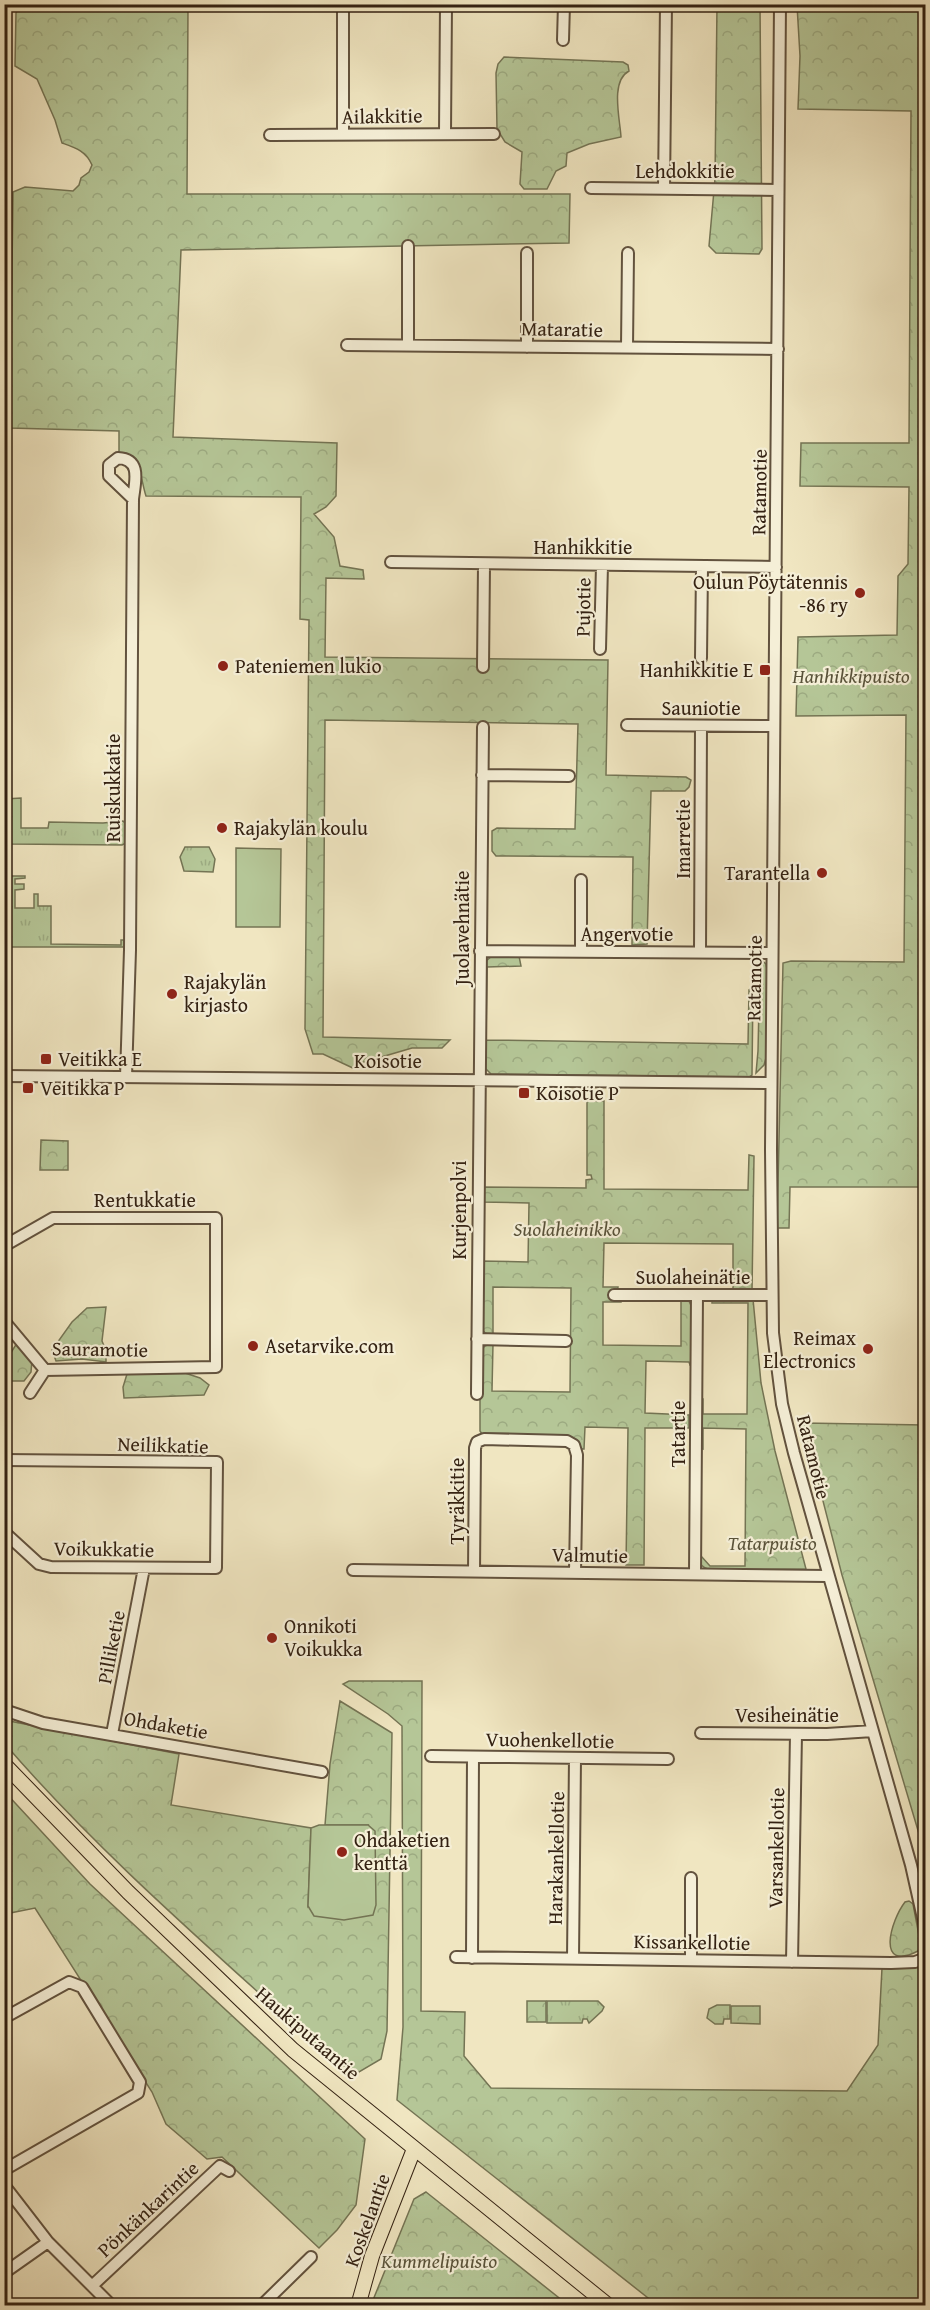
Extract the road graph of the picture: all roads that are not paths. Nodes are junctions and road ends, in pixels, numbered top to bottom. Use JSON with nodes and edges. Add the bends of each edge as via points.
{"nodes":[{"id":1,"x":343,"y":4,"type":"edge"},
{"id":2,"x":446,"y":4,"type":"edge"},
{"id":3,"x":564,"y":4,"type":"edge"},
{"id":4,"x":666,"y":4,"type":"edge"},
{"id":5,"x":780,"y":4,"type":"edge"},
{"id":6,"x":563,"y":40,"type":"dead end"},
{"id":7,"x":445,"y":133,"type":"junction"},
{"id":8,"x":494,"y":134,"type":"dead end"},
{"id":9,"x":270,"y":135,"type":"dead end"},
{"id":10,"x":343,"y":135,"type":"junction"},
{"id":11,"x":591,"y":188,"type":"dead end"},
{"id":12,"x":664,"y":189,"type":"junction"},
{"id":13,"x":778,"y":189,"type":"junction"},
{"id":14,"x":408,"y":246,"type":"dead end"},
{"id":15,"x":527,"y":253,"type":"dead end"},
{"id":16,"x":628,"y":253,"type":"dead end"},
{"id":17,"x":347,"y":345,"type":"dead end"},
{"id":18,"x":408,"y":345,"type":"junction"},
{"id":19,"x":527,"y":346,"type":"junction"},
{"id":20,"x":627,"y":348,"type":"junction"},
{"id":21,"x":778,"y":349,"type":"junction"},
{"id":22,"x":133,"y":499,"type":"dead end"},
{"id":23,"x":391,"y":562,"type":"dead end"},
{"id":24,"x":484,"y":565,"type":"junction"},
{"id":25,"x":602,"y":565,"type":"junction"},
{"id":26,"x":702,"y":567,"type":"junction"},
{"id":27,"x":776,"y":567,"type":"junction"},
{"id":28,"x":600,"y":650,"type":"dead end"},
{"id":29,"x":701,"y":658,"type":"dead end"},
{"id":30,"x":483,"y":667,"type":"dead end"},
{"id":31,"x":627,"y":725,"type":"dead end"},
{"id":32,"x":483,"y":726,"type":"dead end"},
{"id":33,"x":701,"y":726,"type":"junction"},
{"id":34,"x":774,"y":726,"type":"junction"},
{"id":35,"x":482,"y":775,"type":"junction"},
{"id":36,"x":569,"y":776,"type":"dead end"},
{"id":37,"x":581,"y":880,"type":"dead end"},
{"id":38,"x":480,"y":951,"type":"junction"},
{"id":39,"x":581,"y":951,"type":"junction"},
{"id":40,"x":700,"y":952,"type":"junction"},
{"id":41,"x":772,"y":953,"type":"junction"},
{"id":42,"x":4,"y":1076,"type":"edge"},
{"id":43,"x":126,"y":1077,"type":"junction"},
{"id":44,"x":478,"y":1080,"type":"junction"},
{"id":45,"x":771,"y":1083,"type":"junction"},
{"id":46,"x":4,"y":1246,"type":"edge"},
{"id":47,"x":614,"y":1295,"type":"dead end"},
{"id":48,"x":697,"y":1295,"type":"junction"},
{"id":49,"x":772,"y":1295,"type":"junction"},
{"id":50,"x":4,"y":1321,"type":"edge"},
{"id":51,"x":477,"y":1339,"type":"junction"},
{"id":52,"x":566,"y":1341,"type":"dead end"},
{"id":53,"x":216,"y":1367,"type":"joint"},
{"id":54,"x":45,"y":1370,"type":"junction"},
{"id":55,"x":30,"y":1394,"type":"dead end"},
{"id":56,"x":477,"y":1394,"type":"dead end"},
{"id":57,"x":4,"y":1460,"type":"edge"},
{"id":58,"x":4,"y":1532,"type":"edge"},
{"id":59,"x":144,"y":1568,"type":"junction"},
{"id":60,"x":216,"y":1568,"type":"joint"},
{"id":61,"x":352,"y":1570,"type":"dead end"},
{"id":62,"x":474,"y":1572,"type":"junction"},
{"id":63,"x":575,"y":1573,"type":"junction"},
{"id":64,"x":695,"y":1574,"type":"junction"},
{"id":65,"x":827,"y":1575,"type":"junction"},
{"id":66,"x":4,"y":1710,"type":"edge"},
{"id":67,"x":873,"y":1731,"type":"junction"},
{"id":68,"x":701,"y":1733,"type":"dead end"},
{"id":69,"x":112,"y":1734,"type":"junction"},
{"id":70,"x":796,"y":1734,"type":"junction"},
{"id":71,"x":431,"y":1756,"type":"dead end"},
{"id":72,"x":473,"y":1757,"type":"junction"},
{"id":73,"x":574,"y":1758,"type":"junction"},
{"id":74,"x":668,"y":1759,"type":"dead end"},
{"id":75,"x":4,"y":1764,"type":"edge"},
{"id":76,"x":322,"y":1772,"type":"dead end"},
{"id":77,"x":691,"y":1878,"type":"dead end"},
{"id":78,"x":926,"y":1932,"type":"edge"},
{"id":79,"x":456,"y":1957,"type":"dead end"},
{"id":80,"x":472,"y":1958,"type":"junction"},
{"id":81,"x":926,"y":1958,"type":"edge"},
{"id":82,"x":573,"y":1959,"type":"junction"},
{"id":83,"x":691,"y":1960,"type":"junction"},
{"id":84,"x":792,"y":1962,"type":"junction"},
{"id":85,"x":4,"y":2018,"type":"edge"},
{"id":86,"x":414,"y":2149,"type":"junction"},
{"id":87,"x":4,"y":2170,"type":"edge"},
{"id":88,"x":229,"y":2171,"type":"dead end"},
{"id":89,"x":4,"y":2185,"type":"edge"},
{"id":90,"x":48,"y":2242,"type":"junction"},
{"id":91,"x":311,"y":2257,"type":"dead end"},
{"id":92,"x":4,"y":2273,"type":"edge"},
{"id":93,"x":93,"y":2285,"type":"junction"},
{"id":94,"x":112,"y":2306,"type":"edge"},
{"id":95,"x":261,"y":2306,"type":"edge"},
{"id":96,"x":358,"y":2306,"type":"edge"},
{"id":97,"x":609,"y":2306,"type":"edge"}],
"edges":[{"from":1,"to":10,"type":"street"},
{"from":2,"to":7,"type":"street"},
{"from":3,"to":6,"type":"street"},
{"from":4,"to":12,"type":"street"},
{"from":5,"to":13,"type":"street","name":"Ratamotie"},
{"from":7,"to":8,"type":"street","name":"Ailakkitie"},
{"from":7,"to":10,"type":"street","name":"Ailakkitie"},
{"from":9,"to":10,"type":"street","name":"Ailakkitie"},
{"from":11,"to":12,"type":"street","name":"Lehdokkitie"},
{"from":12,"to":13,"type":"street","name":"Lehdokkitie"},
{"from":13,"to":21,"type":"street","name":"Ratamotie"},
{"from":14,"to":18,"type":"street"},
{"from":15,"to":19,"type":"street"},
{"from":16,"to":20,"type":"street"},
{"from":17,"to":18,"type":"street","name":"Mataratie"},
{"from":18,"to":19,"type":"street","name":"Mataratie"},
{"from":19,"to":20,"type":"street","name":"Mataratie"},
{"from":20,"to":21,"type":"street","name":"Mataratie"},
{"from":21,"to":27,"type":"street","name":"Ratamotie"},
{"from":22,"to":43,"type":"street","name":"Ruiskukkatie"},
{"from":23,"to":24,"type":"street","name":"Hanhikkitie"},
{"from":24,"to":25,"type":"street","name":"Hanhikkitie"},
{"from":24,"to":30,"type":"street"},
{"from":25,"to":26,"type":"street","name":"Hanhikkitie"},
{"from":25,"to":28,"type":"street","name":"Pujotie"},
{"from":26,"to":27,"type":"street","name":"Hanhikkitie"},
{"from":26,"to":29,"type":"street"},
{"from":27,"to":34,"type":"street","name":"Ratamotie"},
{"from":31,"to":33,"type":"street","name":"Sauniotie"},
{"from":32,"to":35,"type":"street","name":"Juolavehnätie"},
{"from":33,"to":34,"type":"street","name":"Sauniotie"},
{"from":33,"to":40,"type":"street","name":"Imarretie"},
{"from":34,"to":41,"type":"street","name":"Ratamotie"},
{"from":35,"to":36,"type":"street"},
{"from":35,"to":38,"type":"street","name":"Juolavehnätie"},
{"from":37,"to":39,"type":"street"},
{"from":38,"to":39,"type":"street","name":"Angervotie"},
{"from":38,"to":44,"type":"street","name":"Juolavehnätie"},
{"from":39,"to":40,"type":"street","name":"Angervotie"},
{"from":40,"to":41,"type":"street","name":"Angervotie"},
{"from":41,"to":45,"type":"street","name":"Ratamotie"},
{"from":42,"to":43,"type":"street","name":"Koisotie"},
{"from":43,"to":44,"type":"street","name":"Koisotie"},
{"from":44,"to":45,"type":"street","name":"Koisotie"},
{"from":44,"to":51,"type":"street","name":"Kurjenpolvi"},
{"from":45,"to":49,"type":"street","name":"Ratamotie"},
{"from":46,"to":53,"type":"street","name":"Rentukkatie","via":[[53,1218],[216,1218]]},
{"from":47,"to":48,"type":"street","name":"Suolaheinätie"},
{"from":48,"to":49,"type":"street","name":"Suolaheinätie"},
{"from":48,"to":64,"type":"street","name":"Tatartie"},
{"from":49,"to":65,"type":"street","name":"Ratamotie","via":[[782,1404]]},
{"from":50,"to":54,"type":"street","name":"Sauramotie"},
{"from":51,"to":52,"type":"street"},
{"from":51,"to":56,"type":"street","name":"Kurjenpolvi"},
{"from":53,"to":54,"type":"street","name":"Sauramotie"},
{"from":54,"to":55,"type":"street"},
{"from":57,"to":60,"type":"street","name":"Neilikkatie","via":[[217,1462]]},
{"from":58,"to":59,"type":"street","name":"Voikukkatie","via":[[39,1564]]},
{"from":59,"to":60,"type":"street","name":"Voikukkatie"},
{"from":59,"to":69,"type":"street","name":"Pilliketie"},
{"from":61,"to":62,"type":"street","name":"Valmutie"},
{"from":62,"to":63,"type":"street","name":"Valmutie"},
{"from":62,"to":63,"type":"street","name":"Tyräkkitie","via":[[475,1448],[484,1439],[567,1441],[574,1445]]},
{"from":63,"to":64,"type":"street","name":"Valmutie"},
{"from":64,"to":65,"type":"street","name":"Valmutie"},
{"from":65,"to":67,"type":"street","name":"Ratamotie"},
{"from":66,"to":69,"type":"street","name":"Ohdaketie","via":[[43,1723]]},
{"from":67,"to":70,"type":"street","name":"Vesiheinätie"},
{"from":67,"to":78,"type":"street","name":"Ratamotie"},
{"from":68,"to":70,"type":"street","name":"Vesiheinätie"},
{"from":69,"to":76,"type":"street","name":"Ohdaketie"},
{"from":70,"to":84,"type":"street","name":"Varsankellotie"},
{"from":71,"to":72,"type":"street","name":"Vuohenkellotie"},
{"from":72,"to":73,"type":"street","name":"Vuohenkellotie"},
{"from":72,"to":80,"type":"street"},
{"from":73,"to":74,"type":"street","name":"Vuohenkellotie"},
{"from":73,"to":82,"type":"street","name":"Harakankellotie"},
{"from":75,"to":86,"type":"main road","name":"Haukiputaantie","via":[[128,1892],[293,2050]]},
{"from":77,"to":83,"type":"street"},
{"from":79,"to":80,"type":"street","name":"Kissankellotie"},
{"from":80,"to":82,"type":"street","name":"Kissankellotie"},
{"from":81,"to":84,"type":"street","name":"Kissankellotie","via":[[891,1963]]},
{"from":82,"to":83,"type":"street","name":"Kissankellotie"},
{"from":83,"to":84,"type":"street","name":"Kissankellotie"},
{"from":85,"to":87,"type":"street","via":[[69,1982],[78,1983],[140,2082],[138,2093]]},
{"from":86,"to":96,"type":"main road","name":"Koskelantie","via":[[372,2256]]},
{"from":86,"to":97,"type":"main road","name":"Haukiputaantie"},
{"from":88,"to":93,"type":"street","name":"Pönkänkarintie","via":[[220,2166]]},
{"from":89,"to":90,"type":"street"},
{"from":90,"to":92,"type":"street"},
{"from":90,"to":93,"type":"street"},
{"from":91,"to":95,"type":"street"},
{"from":93,"to":94,"type":"street"}]}
